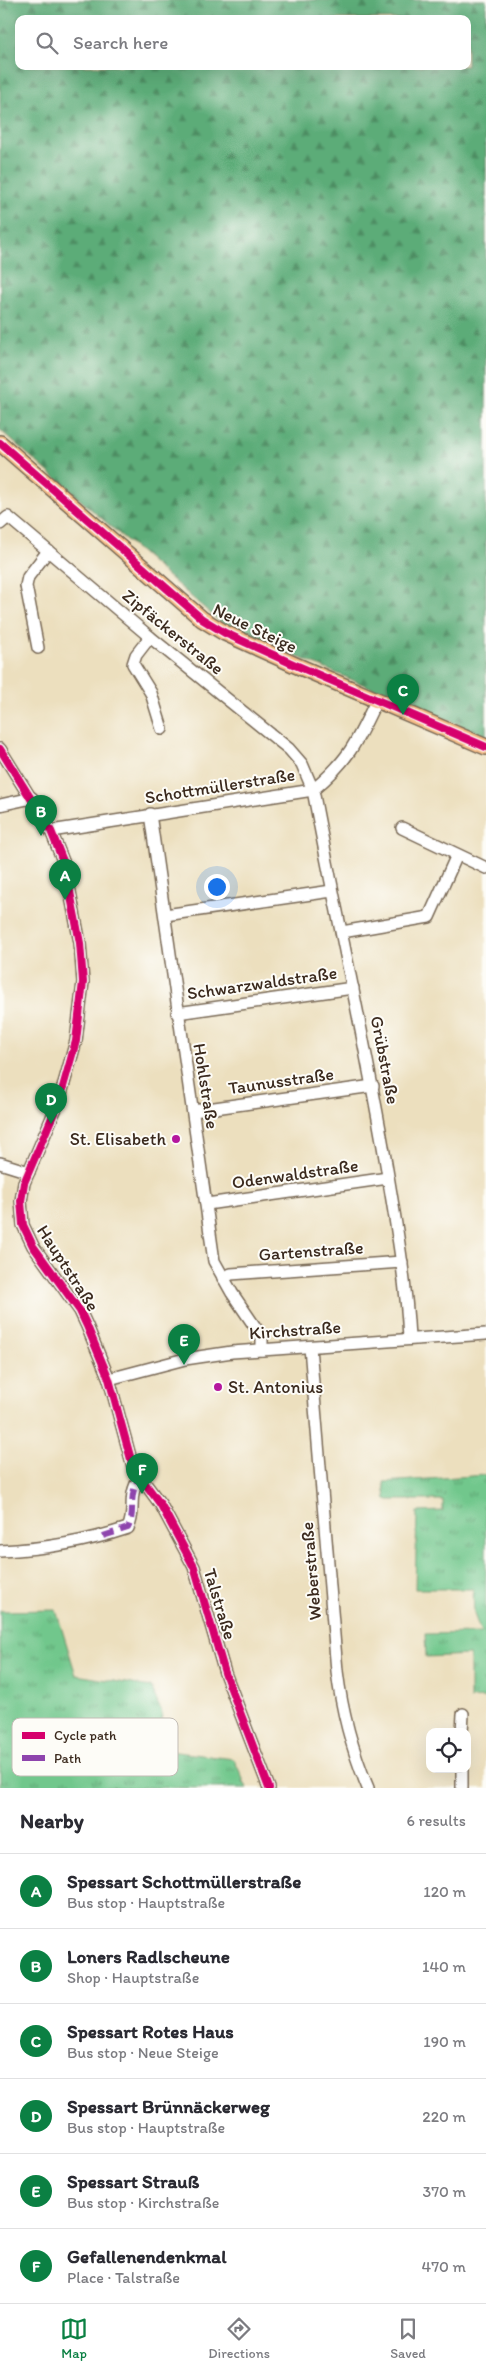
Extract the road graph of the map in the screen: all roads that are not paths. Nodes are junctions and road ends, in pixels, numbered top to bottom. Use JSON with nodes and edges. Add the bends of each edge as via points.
{"nodes":[{"id":1,"x":0,"y":443,"type":"edge"},
{"id":2,"x":3,"y":517,"type":"edge"},
{"id":3,"x":48,"y":551,"type":"junction"},
{"id":4,"x":150,"y":637,"type":"junction"},
{"id":5,"x":38,"y":648,"type":"dead end"},
{"id":6,"x":378,"y":700,"type":"junction"},
{"id":7,"x":162,"y":730,"type":"dead end"},
{"id":8,"x":486,"y":747,"type":"edge"},
{"id":9,"x":0,"y":749,"type":"edge"},
{"id":10,"x":314,"y":790,"type":"junction"},
{"id":11,"x":32,"y":798,"type":"junction"},
{"id":12,"x":0,"y":805,"type":"edge"},
{"id":13,"x":150,"y":814,"type":"junction"},
{"id":14,"x":402,"y":828,"type":"dead end"},
{"id":15,"x":51,"y":831,"type":"junction"},
{"id":16,"x":458,"y":855,"type":"junction"},
{"id":17,"x":486,"y":868,"type":"edge"},
{"id":18,"x":332,"y":891,"type":"junction"},
{"id":19,"x":165,"y":915,"type":"junction"},
{"id":20,"x":342,"y":932,"type":"junction"},
{"id":21,"x":353,"y":988,"type":"junction"},
{"id":22,"x":177,"y":1013,"type":"junction"},
{"id":23,"x":373,"y":1086,"type":"junction"},
{"id":24,"x":193,"y":1111,"type":"junction"},
{"id":25,"x":0,"y":1163,"type":"edge"},
{"id":26,"x":29,"y":1172,"type":"junction"},
{"id":27,"x":388,"y":1178,"type":"junction"},
{"id":28,"x":207,"y":1204,"type":"junction"},
{"id":29,"x":402,"y":1262,"type":"junction"},
{"id":30,"x":223,"y":1278,"type":"junction"},
{"id":31,"x":486,"y":1334,"type":"edge"},
{"id":32,"x":409,"y":1338,"type":"junction"},
{"id":33,"x":310,"y":1347,"type":"junction"},
{"id":34,"x":262,"y":1350,"type":"junction"},
{"id":35,"x":109,"y":1379,"type":"junction"},
{"id":36,"x":140,"y":1477,"type":"junction"},
{"id":37,"x":0,"y":1550,"type":"edge"},
{"id":38,"x":462,"y":1714,"type":"dead end"},
{"id":39,"x":462,"y":1728,"type":"edge"},
{"id":40,"x":462,"y":1773,"type":"edge"},
{"id":41,"x":269,"y":1788,"type":"edge"},
{"id":42,"x":368,"y":1788,"type":"edge"},
{"id":43,"x":462,"y":1788,"type":"edge"}],
"edges":[{"from":1,"to":6,"type":"main road","name":"Neue Steige","via":[[202,619],[225,633]]},
{"from":2,"to":3,"type":"street","name":"Zipfäckerstraße"},
{"from":3,"to":4,"type":"street","name":"Zipfäckerstraße"},
{"from":3,"to":5,"type":"street","via":[[28,577],[26,586]]},
{"from":4,"to":7,"type":"street","via":[[132,664],[151,693]]},
{"from":4,"to":10,"type":"street","name":"Zipfäckerstraße","via":[[289,749],[302,764]]},
{"from":6,"to":8,"type":"main road","name":"Neue Steige"},
{"from":6,"to":10,"type":"street","name":"Schottmüllerstraße","via":[[349,755]]},
{"from":9,"to":11,"type":"street","name":"Hauptstraße"},
{"from":10,"to":13,"type":"street","name":"Schottmüllerstraße"},
{"from":10,"to":18,"type":"street","name":"Grübstraße"},
{"from":11,"to":12,"type":"street"},
{"from":11,"to":15,"type":"street","name":"Hauptstraße"},
{"from":13,"to":15,"type":"street","name":"Schottmüllerstraße"},
{"from":13,"to":19,"type":"street","name":"Hohlstraße"},
{"from":14,"to":16,"type":"street"},
{"from":15,"to":26,"type":"street","name":"Hauptstraße","via":[[65,866],[74,904],[83,982],[76,1041],[59,1101]]},
{"from":16,"to":17,"type":"street"},
{"from":16,"to":20,"type":"street","via":[[429,917]]},
{"from":18,"to":19,"type":"street"},
{"from":18,"to":20,"type":"street","name":"Grübstraße"},
{"from":19,"to":22,"type":"street","name":"Hohlstraße"},
{"from":20,"to":21,"type":"street","name":"Grübstraße"},
{"from":21,"to":22,"type":"street","name":"Schwarzwaldstraße"},
{"from":21,"to":23,"type":"street","name":"Grübstraße"},
{"from":22,"to":24,"type":"street","name":"Hohlstraße"},
{"from":23,"to":24,"type":"street","name":"Taunusstraße"},
{"from":23,"to":27,"type":"street","name":"Grübstraße"},
{"from":24,"to":28,"type":"street","name":"Hohlstraße"},
{"from":25,"to":26,"type":"street"},
{"from":26,"to":35,"type":"street","name":"Hauptstraße","via":[[21,1201],[23,1225],[33,1246],[80,1312]]},
{"from":27,"to":28,"type":"street","name":"Odenwaldstraße"},
{"from":27,"to":29,"type":"street","name":"Grübstraße"},
{"from":28,"to":30,"type":"street","name":"Hohlstraße","via":[[214,1261]]},
{"from":29,"to":30,"type":"street","name":"Gartenstraße","via":[[232,1274]]},
{"from":29,"to":32,"type":"street","name":"Grübstraße"},
{"from":30,"to":34,"type":"street","name":"Hohlstraße","via":[[262,1337]]},
{"from":31,"to":32,"type":"street","name":"Kirchstraße"},
{"from":32,"to":33,"type":"street","name":"Kirchstraße"},
{"from":33,"to":34,"type":"street","name":"Kirchstraße"},
{"from":33,"to":42,"type":"street","name":"Weberstraße","via":[[338,1680],[349,1740]]},
{"from":34,"to":35,"type":"street","name":"Kirchstraße","via":[[185,1359]]},
{"from":35,"to":36,"type":"street","name":"Talstraße","via":[[130,1459]]},
{"from":36,"to":37,"type":"street","via":[[133,1487],[132,1520],[128,1528],[68,1544]]},
{"from":36,"to":41,"type":"street","name":"Talstraße","via":[[161,1505],[194,1567],[225,1673]]},
{"from":38,"to":39,"type":"street"},
{"from":40,"to":43,"type":"street"}]}
